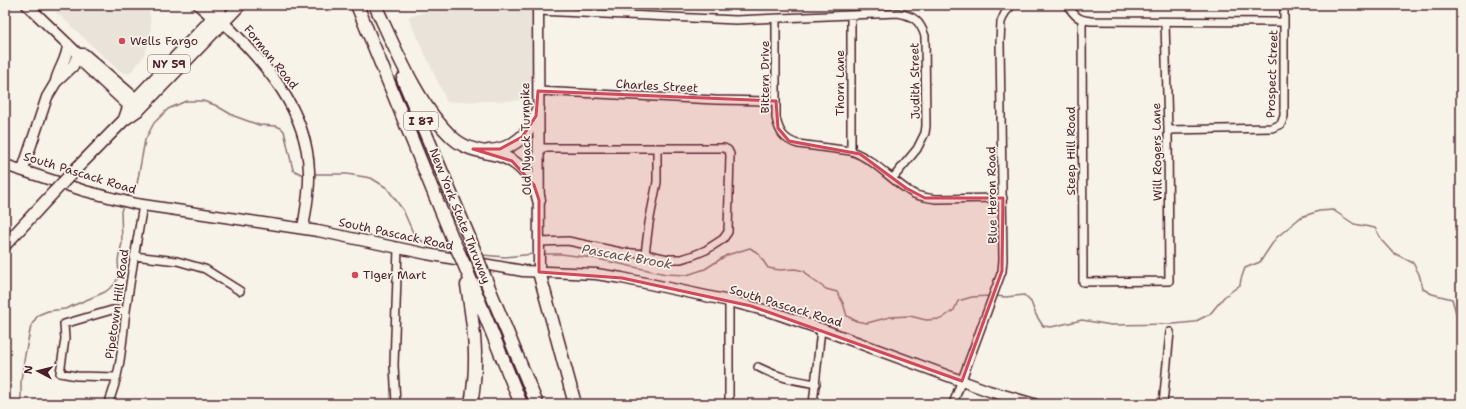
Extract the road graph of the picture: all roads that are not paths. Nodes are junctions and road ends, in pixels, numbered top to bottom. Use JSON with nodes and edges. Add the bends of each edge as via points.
{"nodes":[{"id":1,"x":27,"y":5,"type":"edge"},
{"id":2,"x":200,"y":5,"type":"edge"},
{"id":3,"x":240,"y":5,"type":"edge"},
{"id":4,"x":357,"y":5,"type":"edge"},
{"id":5,"x":374,"y":5,"type":"edge"},
{"id":6,"x":1012,"y":5,"type":"edge"},
{"id":7,"x":1067,"y":5,"type":"edge"},
{"id":8,"x":1284,"y":5,"type":"edge"},
{"id":9,"x":538,"y":8,"type":"edge"},
{"id":10,"x":218,"y":12,"type":"edge"},
{"id":11,"x":851,"y":15,"type":"junction"},
{"id":12,"x":776,"y":19,"type":"junction"},
{"id":13,"x":1082,"y":20,"type":"junction"},
{"id":14,"x":1165,"y":22,"type":"junction"},
{"id":15,"x":1284,"y":22,"type":"junction"},
{"id":16,"x":68,"y":44,"type":"junction"},
{"id":17,"x":78,"y":54,"type":"junction"},
{"id":18,"x":56,"y":82,"type":"junction"},
{"id":19,"x":538,"y":91,"type":"junction"},
{"id":20,"x":776,"y":101,"type":"junction"},
{"id":21,"x":135,"y":105,"type":"junction"},
{"id":22,"x":538,"y":109,"type":"junction"},
{"id":23,"x":1168,"y":130,"type":"junction"},
{"id":24,"x":539,"y":148,"type":"junction"},
{"id":25,"x":657,"y":148,"type":"junction"},
{"id":26,"x":473,"y":149,"type":"junction"},
{"id":27,"x":851,"y":151,"type":"junction"},
{"id":28,"x":5,"y":164,"type":"edge"},
{"id":29,"x":23,"y":169,"type":"junction"},
{"id":30,"x":893,"y":178,"type":"junction"},
{"id":31,"x":1003,"y":198,"type":"junction"},
{"id":32,"x":539,"y":200,"type":"junction"},
{"id":33,"x":143,"y":205,"type":"junction"},
{"id":34,"x":303,"y":228,"type":"junction"},
{"id":35,"x":5,"y":245,"type":"edge"},
{"id":36,"x":539,"y":245,"type":"junction"},
{"id":37,"x":398,"y":248,"type":"junction"},
{"id":38,"x":645,"y":254,"type":"junction"},
{"id":39,"x":134,"y":256,"type":"junction"},
{"id":40,"x":539,"y":272,"type":"junction"},
{"id":41,"x":1169,"y":281,"type":"joint"},
{"id":42,"x":240,"y":291,"type":"dead end"},
{"id":43,"x":472,"y":294,"type":"junction"},
{"id":44,"x":729,"y":301,"type":"junction"},
{"id":45,"x":126,"y":311,"type":"junction"},
{"id":46,"x":821,"y":329,"type":"junction"},
{"id":47,"x":1170,"y":332,"type":"dead end"},
{"id":48,"x":758,"y":367,"type":"dead end"},
{"id":49,"x":118,"y":377,"type":"junction"},
{"id":50,"x":962,"y":381,"type":"junction"},
{"id":51,"x":816,"y":384,"type":"junction"},
{"id":52,"x":108,"y":404,"type":"edge"},
{"id":53,"x":396,"y":404,"type":"edge"},
{"id":54,"x":471,"y":404,"type":"edge"},
{"id":55,"x":521,"y":404,"type":"edge"},
{"id":56,"x":537,"y":404,"type":"edge"},
{"id":57,"x":575,"y":404,"type":"edge"},
{"id":58,"x":729,"y":404,"type":"edge"},
{"id":59,"x":813,"y":404,"type":"edge"},
{"id":60,"x":953,"y":404,"type":"edge"},
{"id":61,"x":1034,"y":404,"type":"edge"},
{"id":62,"x":1163,"y":404,"type":"edge"}],
"edges":[{"from":1,"to":16,"type":"street"},
{"from":2,"to":10,"type":"highway"},
{"from":3,"to":10,"type":"main road","number":"NY 59"},
{"from":4,"to":43,"type":"highway","name":"New York State Thruway","number":"I 87","bridge":true,"via":[[464,264]]},
{"from":5,"to":26,"type":"highway","via":[[423,100],[450,135]]},
{"from":5,"to":56,"type":"highway","name":"New York State Thruway","number":"I 87","bridge":true},
{"from":6,"to":31,"type":"street","name":"Blue Heron Road","via":[[1001,22]]},
{"from":7,"to":13,"type":"street","via":[[1074,15]]},
{"from":8,"to":15,"type":"street","name":"Prospect Street"},
{"from":9,"to":12,"type":"street","name":"Judith Street","via":[[736,20]]},
{"from":9,"to":19,"type":"street","name":"Old Nyack Turnpike"},
{"from":10,"to":21,"type":"main road","number":"NY 59"},
{"from":10,"to":34,"type":"street","name":"Forman Road","via":[[259,59],[296,113],[309,167]]},
{"from":11,"to":12,"type":"street","name":"Judith Street"},
{"from":11,"to":27,"type":"street","name":"Thorn Lane"},
{"from":11,"to":30,"type":"street","name":"Judith Street","via":[[907,15],[916,19],[922,26],[925,36],[925,132],[917,149]]},
{"from":12,"to":20,"type":"street","name":"Bittern Drive"},
{"from":13,"to":14,"type":"street"},
{"from":13,"to":41,"type":"street","name":"Steep Hill Road","via":[[1083,282]]},
{"from":14,"to":15,"type":"street"},
{"from":14,"to":23,"type":"street","name":"Will Rogers Lane"},
{"from":15,"to":23,"type":"street","name":"Prospect Street","via":[[1284,116],[1281,124],[1272,128]]},
{"from":16,"to":17,"type":"street"},
{"from":16,"to":18,"type":"street","via":[[67,56]]},
{"from":17,"to":18,"type":"street","via":[[72,66]]},
{"from":17,"to":21,"type":"street","via":[[84,54]]},
{"from":18,"to":29,"type":"street","via":[[46,100]]},
{"from":19,"to":20,"type":"street","name":"Charles Street"},
{"from":19,"to":22,"type":"street","name":"Old Nyack Turnpike"},
{"from":20,"to":27,"type":"street","name":"Bittern Drive","via":[[778,128],[789,141]]},
{"from":21,"to":35,"type":"main road","number":"NY 59","bridge":true,"via":[[124,120]]},
{"from":22,"to":24,"type":"street","name":"Old Nyack Turnpike"},
{"from":22,"to":26,"type":"highway","via":[[531,126],[513,143],[494,151]]},
{"from":23,"to":41,"type":"street","name":"Will Rogers Lane"},
{"from":24,"to":25,"type":"street"},
{"from":24,"to":32,"type":"street","name":"Old Nyack Turnpike"},
{"from":25,"to":38,"type":"street","via":[[657,182]]},
{"from":25,"to":38,"type":"street","via":[[728,150],[729,228],[723,238],[694,255],[668,259]]},
{"from":26,"to":32,"type":"highway","via":[[503,157],[523,169],[532,181]]},
{"from":27,"to":30,"type":"street","name":"Bittern Drive","via":[[868,158]]},
{"from":28,"to":29,"type":"street","name":"South Pascack Road"},
{"from":29,"to":33,"type":"street","name":"South Pascack Road","via":[[81,190]]},
{"from":30,"to":31,"type":"street","name":"Bittern Drive","via":[[925,198]]},
{"from":31,"to":50,"type":"street","name":"Blue Heron Road","via":[[1002,270]]},
{"from":32,"to":36,"type":"street","name":"Old Nyack Turnpike"},
{"from":33,"to":34,"type":"street","name":"South Pascack Road"},
{"from":33,"to":39,"type":"street","name":"Pipetown Hill Road"},
{"from":34,"to":37,"type":"street","name":"South Pascack Road"},
{"from":36,"to":38,"type":"street","via":[[568,241],[621,252]]},
{"from":36,"to":40,"type":"street","name":"Old Nyack Turnpike"},
{"from":37,"to":40,"type":"street","name":"South Pascack Road"},
{"from":37,"to":53,"type":"street","via":[[394,365]]},
{"from":39,"to":42,"type":"street","via":[[205,269]]},
{"from":39,"to":45,"type":"street","name":"Pipetown Hill Road"},
{"from":40,"to":44,"type":"street","name":"South Pascack Road","via":[[596,274]]},
{"from":40,"to":57,"type":"highway"},
{"from":43,"to":54,"type":"highway","via":[[476,351]]},
{"from":43,"to":55,"type":"highway","name":"New York State Thruway","number":"I 87"},
{"from":44,"to":46,"type":"street","name":"South Pascack Road"},
{"from":44,"to":58,"type":"street"},
{"from":45,"to":49,"type":"street","name":"Pipetown Hill Road"},
{"from":45,"to":49,"type":"street","via":[[112,310],[64,324],[65,339],[60,373]]},
{"from":46,"to":50,"type":"street","name":"South Pascack Road"},
{"from":46,"to":51,"type":"street"},
{"from":47,"to":62,"type":"street"},
{"from":48,"to":51,"type":"street","via":[[788,380]]},
{"from":49,"to":52,"type":"street","name":"Pipetown Hill Road"},
{"from":50,"to":60,"type":"street","name":"Blue Heron Road"},
{"from":50,"to":61,"type":"street","name":"South Pascack Road"},
{"from":51,"to":59,"type":"street"}]}
